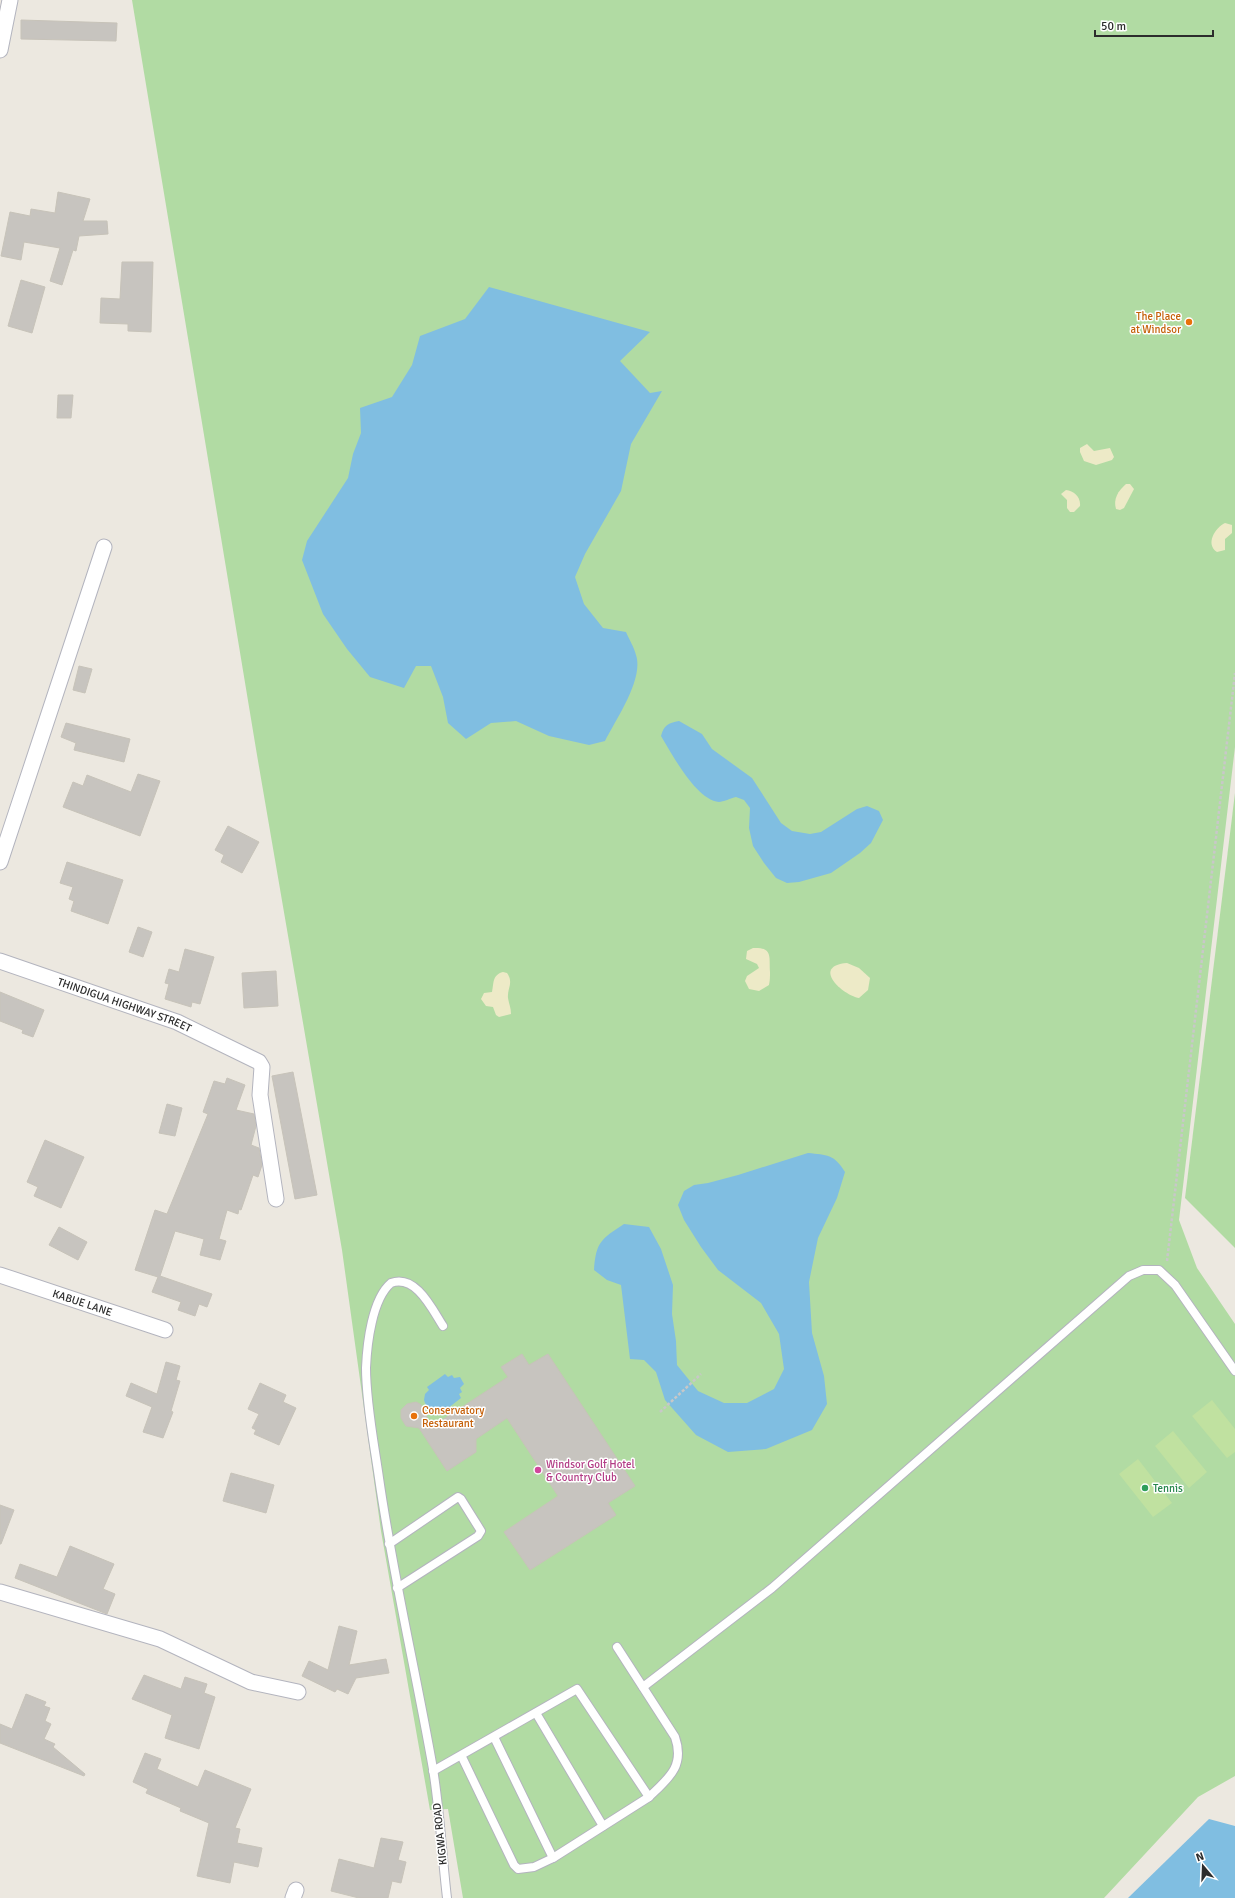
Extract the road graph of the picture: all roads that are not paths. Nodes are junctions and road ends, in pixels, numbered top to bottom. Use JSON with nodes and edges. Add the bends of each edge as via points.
{"nodes":[{"id":1,"x":10,"y":0,"type":"edge"},
{"id":2,"x":0,"y":50,"type":"edge"},
{"id":3,"x":104,"y":546,"type":"dead end"},
{"id":4,"x":0,"y":862,"type":"edge"},
{"id":5,"x":0,"y":961,"type":"edge"},
{"id":6,"x":276,"y":1199,"type":"dead end"},
{"id":7,"x":0,"y":1275,"type":"edge"},
{"id":8,"x":443,"y":1326,"type":"dead end"},
{"id":9,"x":165,"y":1330,"type":"dead end"},
{"id":10,"x":1235,"y":1371,"type":"edge"},
{"id":11,"x":389,"y":1544,"type":"junction"},
{"id":12,"x":397,"y":1588,"type":"junction"},
{"id":13,"x":0,"y":1592,"type":"edge"},
{"id":14,"x":617,"y":1647,"type":"dead end"},
{"id":15,"x":644,"y":1687,"type":"junction"},
{"id":16,"x":298,"y":1692,"type":"dead end"},
{"id":17,"x":536,"y":1713,"type":"junction"},
{"id":18,"x":494,"y":1737,"type":"junction"},
{"id":19,"x":461,"y":1755,"type":"junction"},
{"id":20,"x":433,"y":1771,"type":"junction"},
{"id":21,"x":649,"y":1797,"type":"junction"},
{"id":22,"x":603,"y":1826,"type":"junction"},
{"id":23,"x":553,"y":1858,"type":"junction"},
{"id":24,"x":447,"y":1898,"type":"edge"}],
"edges":[{"from":1,"to":2,"type":"street"},
{"from":3,"to":4,"type":"street"},
{"from":5,"to":6,"type":"street","name":"THINDIGUA HIGHWAY STREET","via":[[177,1022],[259,1062],[262,1067],[260,1095]]},
{"from":7,"to":9,"type":"street","name":"KABUE LANE"},
{"from":8,"to":11,"type":"lane","name":"KIGWA ROAD","via":[[416,1288],[399,1281],[391,1283],[384,1291],[371,1326],[367,1347],[367,1392]]},
{"from":10,"to":15,"type":"lane","via":[[1175,1285],[1159,1270],[1143,1270],[1129,1276],[772,1588]]},
{"from":11,"to":12,"type":"lane","name":"KIGWA ROAD"},
{"from":11,"to":12,"type":"lane","via":[[458,1497],[481,1531],[478,1536]]},
{"from":12,"to":20,"type":"lane","name":"KIGWA ROAD"},
{"from":13,"to":16,"type":"street","via":[[160,1639],[251,1682]]},
{"from":14,"to":15,"type":"lane"},
{"from":15,"to":21,"type":"lane","via":[[679,1747],[675,1770]]},
{"from":17,"to":18,"type":"lane"},
{"from":17,"to":21,"type":"lane","via":[[579,1690]]},
{"from":17,"to":22,"type":"lane"},
{"from":18,"to":19,"type":"lane"},
{"from":18,"to":23,"type":"lane"},
{"from":19,"to":20,"type":"lane"},
{"from":19,"to":23,"type":"lane","via":[[514,1865],[518,1869],[525,1869]]},
{"from":20,"to":24,"type":"lane","name":"KIGWA ROAD"},
{"from":21,"to":22,"type":"lane"},
{"from":22,"to":23,"type":"lane"}]}
